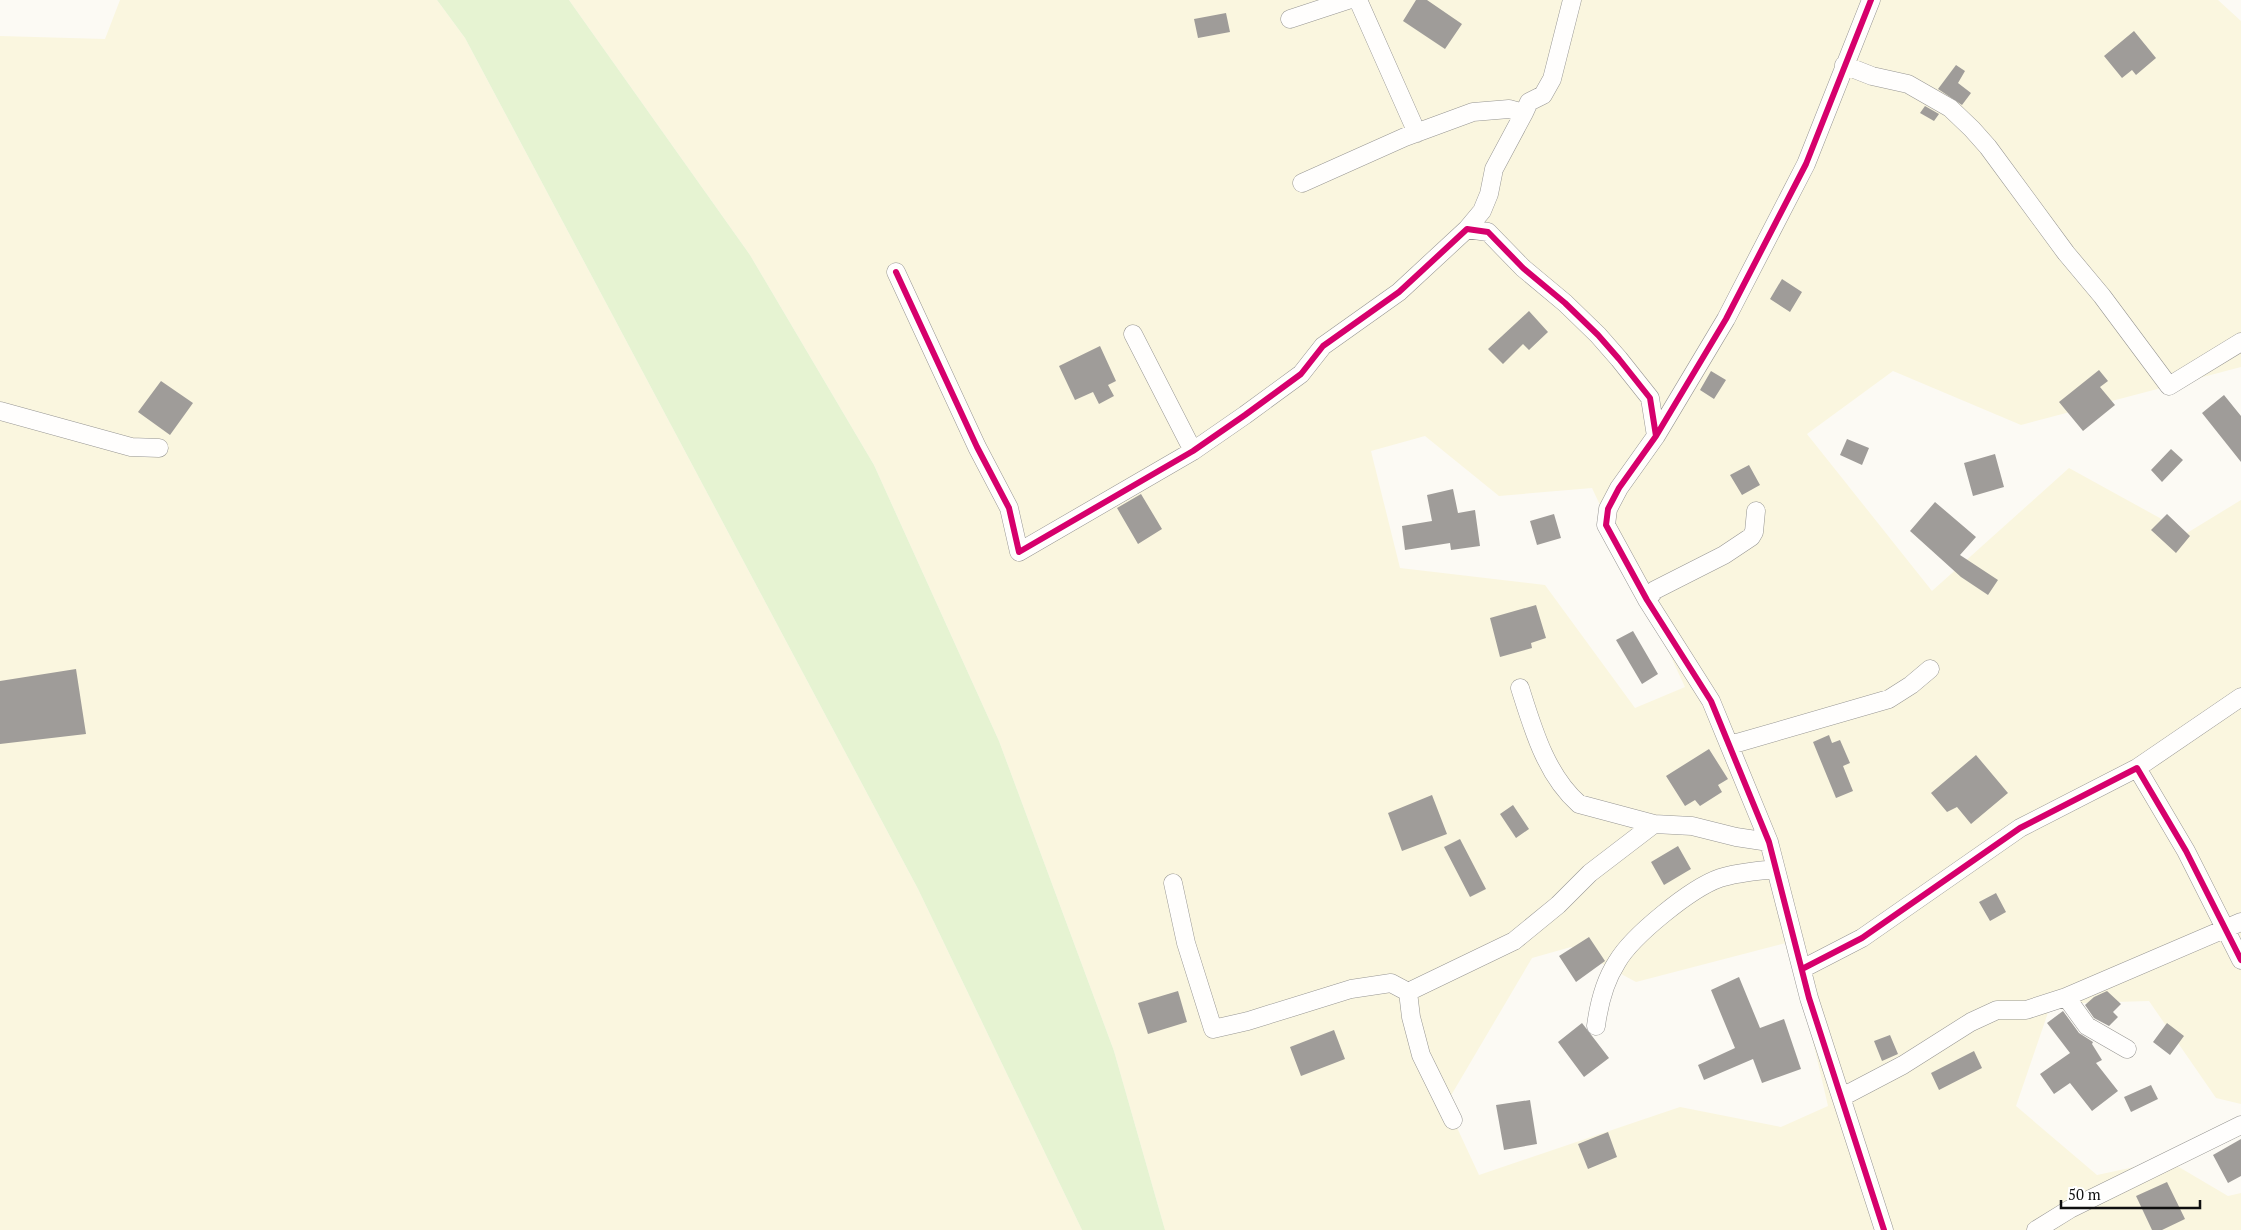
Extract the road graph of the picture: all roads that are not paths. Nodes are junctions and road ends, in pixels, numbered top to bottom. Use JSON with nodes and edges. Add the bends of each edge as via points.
{"nodes":[{"id":1,"x":1348,"y":0,"type":"edge"},
{"id":2,"x":1358,"y":0,"type":"edge"},
{"id":3,"x":1572,"y":0,"type":"edge"},
{"id":4,"x":1871,"y":0,"type":"edge"},
{"id":5,"x":1290,"y":19,"type":"dead end"},
{"id":6,"x":1844,"y":65,"type":"junction"},
{"id":7,"x":1524,"y":113,"type":"junction"},
{"id":8,"x":1417,"y":133,"type":"junction"},
{"id":9,"x":1302,"y":183,"type":"dead end"},
{"id":10,"x":1482,"y":211,"type":"junction"},
{"id":11,"x":1467,"y":229,"type":"junction"},
{"id":12,"x":1488,"y":232,"type":"junction"},
{"id":13,"x":896,"y":272,"type":"dead end"},
{"id":14,"x":1133,"y":334,"type":"dead end"},
{"id":15,"x":2241,"y":342,"type":"edge"},
{"id":16,"x":1650,"y":398,"type":"junction"},
{"id":17,"x":1678,"y":399,"type":"junction"},
{"id":18,"x":0,"y":411,"type":"edge"},
{"id":19,"x":1656,"y":436,"type":"junction"},
{"id":20,"x":159,"y":448,"type":"dead end"},
{"id":21,"x":1193,"y":451,"type":"junction"},
{"id":22,"x":1756,"y":511,"type":"dead end"},
{"id":23,"x":1647,"y":600,"type":"junction"},
{"id":24,"x":1930,"y":669,"type":"dead end"},
{"id":25,"x":1520,"y":688,"type":"dead end"},
{"id":26,"x":2241,"y":698,"type":"edge"},
{"id":27,"x":1730,"y":745,"type":"junction"},
{"id":28,"x":2137,"y":768,"type":"junction"},
{"id":29,"x":1654,"y":824,"type":"junction"},
{"id":30,"x":1769,"y":842,"type":"junction"},
{"id":31,"x":1776,"y":869,"type":"junction"},
{"id":32,"x":1173,"y":883,"type":"dead end"},
{"id":33,"x":2233,"y":925,"type":"edge"},
{"id":34,"x":2241,"y":960,"type":"edge"},
{"id":35,"x":1802,"y":969,"type":"junction"},
{"id":36,"x":1408,"y":992,"type":"junction"},
{"id":37,"x":2066,"y":996,"type":"junction"},
{"id":38,"x":1596,"y":1026,"type":"dead end"},
{"id":39,"x":2128,"y":1049,"type":"dead end"},
{"id":40,"x":1842,"y":1097,"type":"junction"},
{"id":41,"x":1453,"y":1120,"type":"dead end"},
{"id":42,"x":2241,"y":1125,"type":"edge"},
{"id":43,"x":1884,"y":1230,"type":"edge"},
{"id":44,"x":2036,"y":1230,"type":"edge"}],
"edges":[{"from":1,"to":5,"type":"street"},
{"from":2,"to":8,"type":"street"},
{"from":3,"to":7,"type":"street","via":[[1552,79],[1542,95],[1529,102]]},
{"from":4,"to":6,"type":"street"},
{"from":6,"to":15,"type":"street","via":[[1872,76],[1908,84],[1950,108],[1972,129],[2169,386]]},
{"from":6,"to":17,"type":"street","via":[[1806,164],[1726,319]]},
{"from":7,"to":8,"type":"street","via":[[1508,109],[1473,112]]},
{"from":7,"to":10,"type":"street","via":[[1494,169]]},
{"from":8,"to":9,"type":"street"},
{"from":10,"to":11,"type":"street"},
{"from":10,"to":12,"type":"street"},
{"from":11,"to":12,"type":"street"},
{"from":11,"to":21,"type":"street","via":[[1399,292],[1323,346],[1301,374]]},
{"from":12,"to":16,"type":"street","via":[[1598,335]]},
{"from":13,"to":21,"type":"street","via":[[977,447],[1009,508],[1019,552]]},
{"from":14,"to":21,"type":"street"},
{"from":16,"to":17,"type":"street"},
{"from":16,"to":19,"type":"street"},
{"from":17,"to":19,"type":"street"},
{"from":18,"to":20,"type":"street","via":[[131,447]]},
{"from":19,"to":23,"type":"street","via":[[1618,488],[1608,508],[1606,525]]},
{"from":22,"to":23,"type":"street","via":[[1751,537],[1724,555],[1655,590]]},
{"from":23,"to":27,"type":"street","via":[[1711,701]]},
{"from":24,"to":27,"type":"street","via":[[1889,699]]},
{"from":25,"to":29,"type":"street","via":[[1541,747],[1570,796],[1588,807]]},
{"from":26,"to":28,"type":"street"},
{"from":27,"to":30,"type":"street"},
{"from":28,"to":33,"type":"street"},
{"from":28,"to":35,"type":"street","via":[[2020,828],[1862,938]]},
{"from":29,"to":30,"type":"street","via":[[1692,826]]},
{"from":29,"to":36,"type":"street","via":[[1590,873],[1558,905],[1514,941]]},
{"from":30,"to":31,"type":"street"},
{"from":31,"to":35,"type":"street"},
{"from":31,"to":38,"type":"street","via":[[1719,878],[1690,892],[1648,927],[1617,960],[1600,998]]},
{"from":32,"to":36,"type":"street","via":[[1186,943],[1213,1029],[1351,989],[1390,984]]},
{"from":33,"to":34,"type":"street"},
{"from":33,"to":37,"type":"street"},
{"from":35,"to":40,"type":"street"},
{"from":36,"to":41,"type":"street","via":[[1421,1055]]},
{"from":37,"to":39,"type":"street","via":[[2087,1026]]},
{"from":37,"to":40,"type":"street","via":[[2026,1010],[1997,1010]]},
{"from":40,"to":43,"type":"street"},
{"from":42,"to":44,"type":"street","via":[[2070,1209]]}]}
